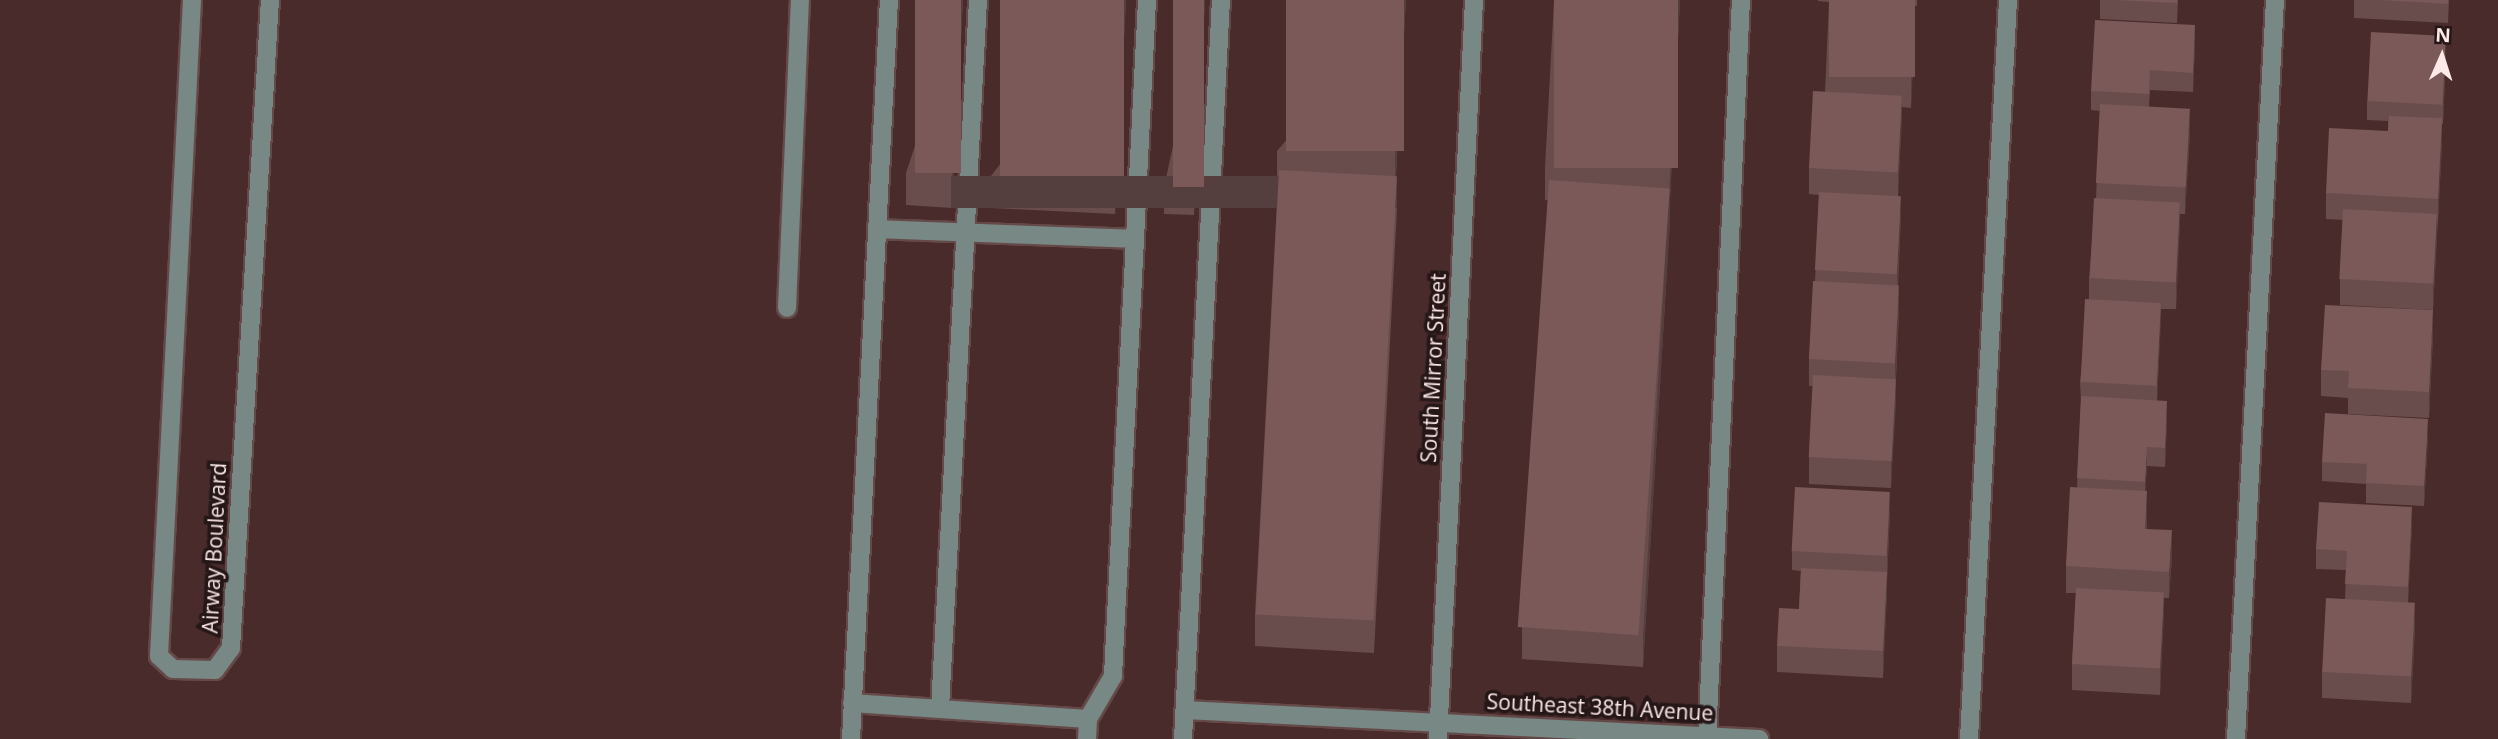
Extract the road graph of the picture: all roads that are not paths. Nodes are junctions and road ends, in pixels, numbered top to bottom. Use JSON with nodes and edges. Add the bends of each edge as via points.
{"nodes":[{"id":1,"x":192,"y":0,"type":"edge"},
{"id":2,"x":270,"y":0,"type":"edge"},
{"id":3,"x":800,"y":0,"type":"edge"},
{"id":4,"x":889,"y":0,"type":"edge"},
{"id":5,"x":978,"y":0,"type":"edge"},
{"id":6,"x":1147,"y":0,"type":"edge"},
{"id":7,"x":1221,"y":0,"type":"edge"},
{"id":8,"x":1475,"y":0,"type":"edge"},
{"id":9,"x":1741,"y":0,"type":"edge"},
{"id":10,"x":2008,"y":0,"type":"edge"},
{"id":11,"x":2275,"y":0,"type":"edge"},
{"id":12,"x":877,"y":229,"type":"junction"},
{"id":13,"x":966,"y":231,"type":"junction"},
{"id":14,"x":1135,"y":239,"type":"junction"},
{"id":15,"x":787,"y":308,"type":"dead end"},
{"id":16,"x":852,"y":703,"type":"junction"},
{"id":17,"x":940,"y":709,"type":"junction"},
{"id":18,"x":1185,"y":710,"type":"junction"},
{"id":19,"x":1088,"y":719,"type":"junction"},
{"id":20,"x":1439,"y":721,"type":"junction"},
{"id":21,"x":1707,"y":738,"type":"edge"},
{"id":22,"x":851,"y":739,"type":"edge"},
{"id":23,"x":1087,"y":739,"type":"edge"},
{"id":24,"x":1183,"y":739,"type":"edge"},
{"id":25,"x":1438,"y":739,"type":"edge"},
{"id":26,"x":1759,"y":739,"type":"edge"},
{"id":27,"x":1969,"y":739,"type":"edge"},
{"id":28,"x":2236,"y":739,"type":"edge"}],
"edges":[{"from":1,"to":2,"type":"street","name":"Airway Boulevard","via":[[159,656],[173,670],[215,670],[231,648]]},
{"from":3,"to":15,"type":"street"},
{"from":4,"to":12,"type":"street"},
{"from":5,"to":13,"type":"street"},
{"from":6,"to":14,"type":"street"},
{"from":7,"to":18,"type":"street"},
{"from":8,"to":20,"type":"street","name":"South Mirror Street"},
{"from":9,"to":21,"type":"street"},
{"from":10,"to":27,"type":"street"},
{"from":11,"to":28,"type":"street"},
{"from":12,"to":13,"type":"street"},
{"from":12,"to":16,"type":"street"},
{"from":13,"to":14,"type":"street"},
{"from":13,"to":17,"type":"street"},
{"from":14,"to":19,"type":"street","via":[[1113,676]]},
{"from":16,"to":17,"type":"street"},
{"from":16,"to":22,"type":"street"},
{"from":17,"to":19,"type":"street"},
{"from":18,"to":20,"type":"street","name":"Southeast 38th Avenue"},
{"from":18,"to":24,"type":"street"},
{"from":19,"to":23,"type":"street"},
{"from":20,"to":21,"type":"street","name":"Southeast 38th Avenue"},
{"from":20,"to":25,"type":"street","name":"South Mirror Street"},
{"from":21,"to":26,"type":"street","name":"Southeast 38th Avenue"}]}
